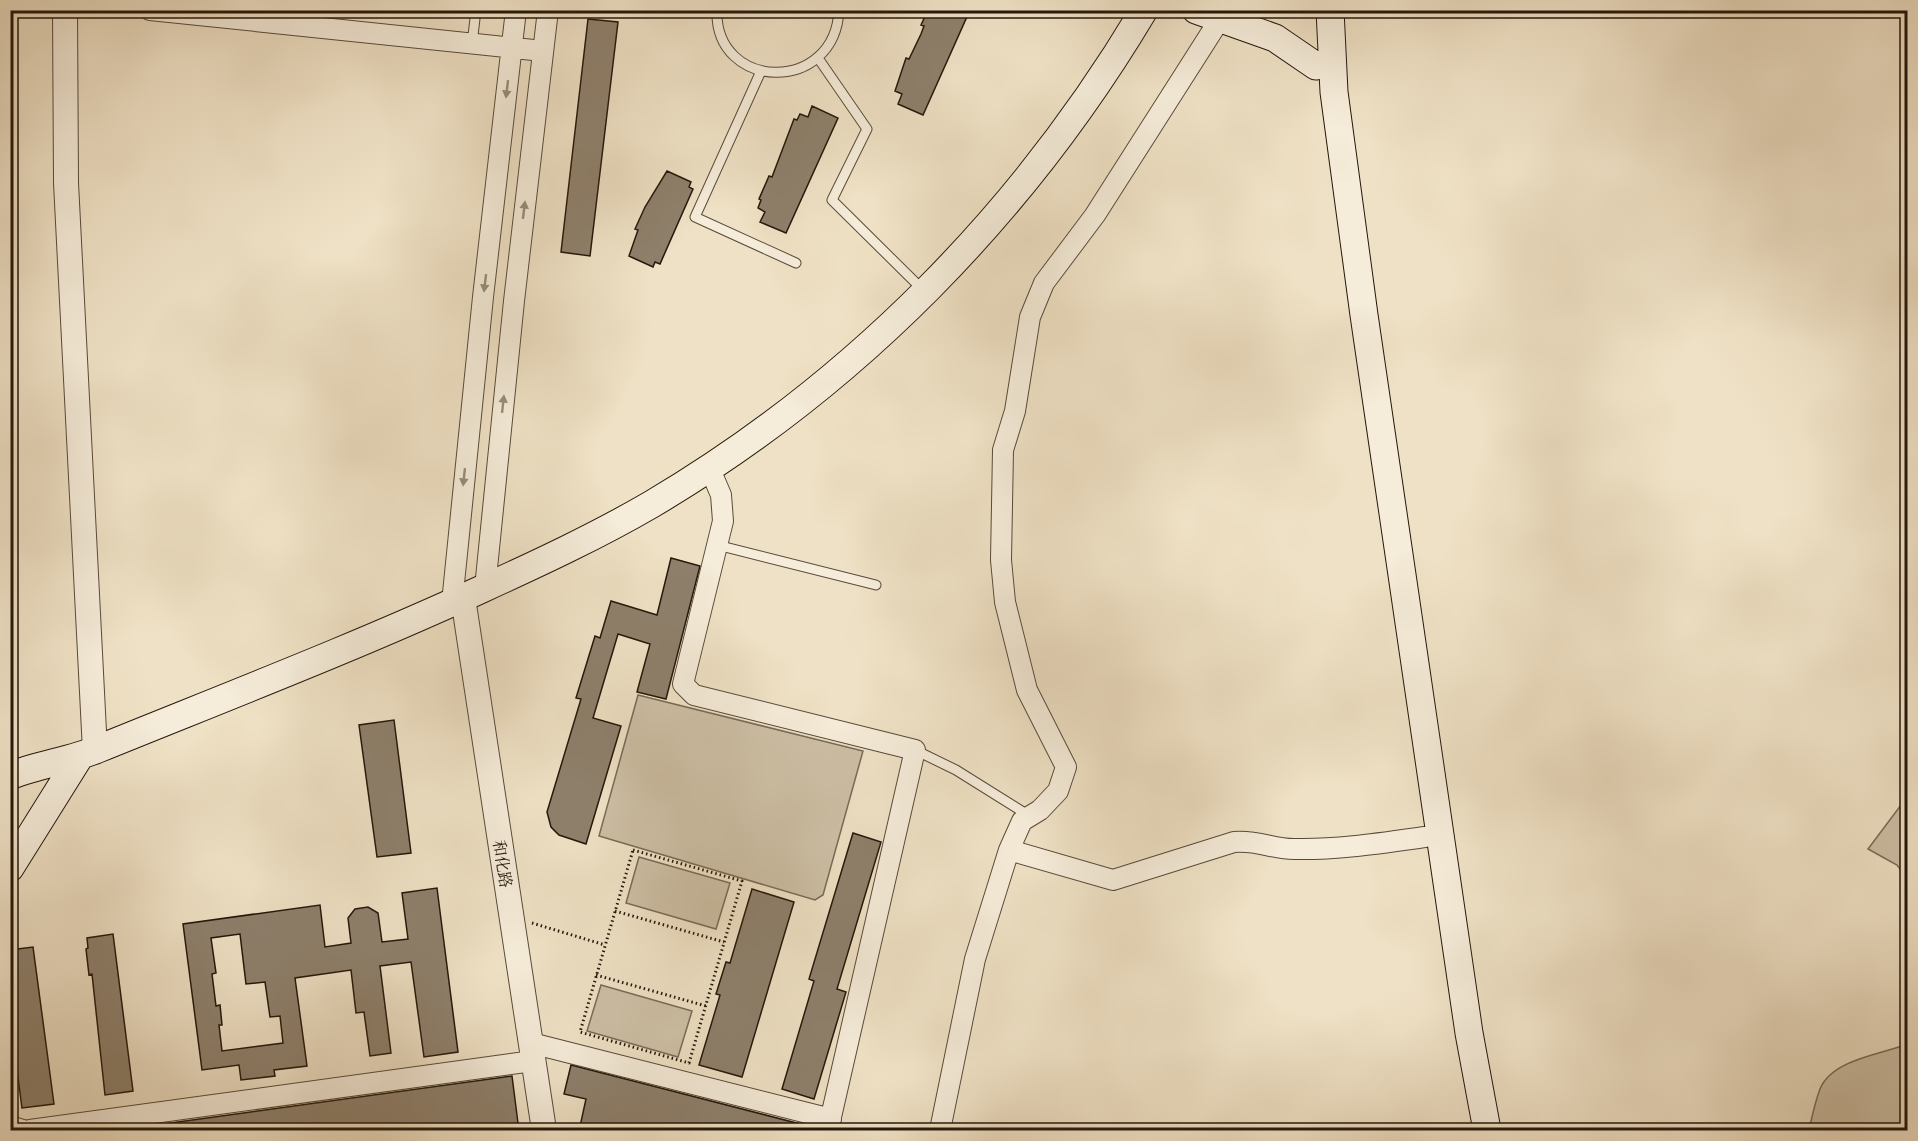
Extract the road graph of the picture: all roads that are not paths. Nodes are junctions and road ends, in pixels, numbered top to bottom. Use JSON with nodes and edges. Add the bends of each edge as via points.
{"nodes":[{"id":1,"x":65,"y":10,"type":"edge"},
{"id":2,"x":150,"y":10,"type":"edge"},
{"id":3,"x":476,"y":10,"type":"edge"},
{"id":4,"x":516,"y":10,"type":"edge"},
{"id":5,"x":548,"y":10,"type":"edge"},
{"id":6,"x":717,"y":10,"type":"edge"},
{"id":7,"x":838,"y":10,"type":"edge"},
{"id":8,"x":1144,"y":10,"type":"edge"},
{"id":9,"x":1314,"y":10,"type":"edge"},
{"id":10,"x":1330,"y":10,"type":"edge"},
{"id":11,"x":1208,"y":15,"type":"edge"},
{"id":12,"x":472,"y":44,"type":"junction"},
{"id":13,"x":512,"y":48,"type":"junction"},
{"id":14,"x":543,"y":51,"type":"junction"},
{"id":15,"x":818,"y":58,"type":"junction"},
{"id":16,"x":1316,"y":66,"type":"junction"},
{"id":17,"x":761,"y":71,"type":"junction"},
{"id":18,"x":796,"y":263,"type":"dead end"},
{"id":19,"x":926,"y":293,"type":"junction"},
{"id":20,"x":709,"y":467,"type":"junction"},
{"id":21,"x":717,"y":545,"type":"junction"},
{"id":22,"x":876,"y":585,"type":"dead end"},
{"id":23,"x":467,"y":596,"type":"junction"},
{"id":24,"x":915,"y":750,"type":"junction"},
{"id":25,"x":88,"y":753,"type":"junction"},
{"id":26,"x":19,"y":777,"type":"edge"},
{"id":27,"x":1028,"y":815,"type":"junction"},
{"id":28,"x":1425,"y":837,"type":"junction"},
{"id":29,"x":1009,"y":850,"type":"junction"},
{"id":30,"x":10,"y":868,"type":"edge"},
{"id":31,"x":532,"y":1052,"type":"junction"},
{"id":32,"x":830,"y":1125,"type":"edge"},
{"id":33,"x":10,"y":1126,"type":"edge"},
{"id":34,"x":545,"y":1130,"type":"edge"},
{"id":35,"x":23,"y":1131,"type":"edge"},
{"id":36,"x":30,"y":1131,"type":"edge"},
{"id":37,"x":940,"y":1131,"type":"edge"},
{"id":38,"x":1471,"y":1131,"type":"edge"},
{"id":39,"x":1487,"y":1131,"type":"edge"}],
"edges":[{"from":1,"to":25,"type":"street","via":[[66,183]]},
{"from":2,"to":12,"type":"street"},
{"from":3,"to":12,"type":"lane"},
{"from":4,"to":13,"type":"street"},
{"from":5,"to":14,"type":"street"},
{"from":6,"to":17,"type":"lane","via":[[718,27],[729,50]]},
{"from":7,"to":15,"type":"lane","via":[[831,41]]},
{"from":8,"to":19,"type":"main road","via":[[1084,106],[987,229]]},
{"from":9,"to":16,"type":"main road"},
{"from":10,"to":39,"type":"main road","via":[[1334,92],[1364,315],[1469,1033]]},
{"from":11,"to":16,"type":"main road","via":[[1275,38]]},
{"from":11,"to":27,"type":"street","via":[[1095,215],[1044,283],[1030,317],[1015,411],[1003,450],[1001,560],[1005,602],[1027,690],[1066,767],[1058,791],[1040,810]]},
{"from":12,"to":13,"type":"street"},
{"from":13,"to":14,"type":"street"},
{"from":13,"to":23,"type":"street","one_way":true},
{"from":23,"to":14,"type":"street","one_way":true},
{"from":15,"to":17,"type":"lane","via":[[788,72]]},
{"from":15,"to":19,"type":"lane","via":[[867,129],[832,200]]},
{"from":16,"to":28,"type":"main road"},
{"from":17,"to":18,"type":"lane","via":[[695,218]]},
{"from":19,"to":20,"type":"main road","via":[[841,370]]},
{"from":20,"to":21,"type":"street","via":[[723,505]]},
{"from":20,"to":23,"type":"main road","via":[[612,526]]},
{"from":21,"to":22,"type":"lane"},
{"from":21,"to":24,"type":"street","via":[[683,684],[687,690],[694,695]]},
{"from":23,"to":25,"type":"main road","via":[[375,638]]},
{"from":23,"to":31,"type":"street","name":"和化路"},
{"from":24,"to":27,"type":"lane","via":[[956,770]]},
{"from":24,"to":32,"type":"street"},
{"from":25,"to":26,"type":"main road"},
{"from":25,"to":30,"type":"main road"},
{"from":27,"to":29,"type":"street"},
{"from":28,"to":29,"type":"street","via":[[1292,849],[1252,840],[1234,842],[1113,880]]},
{"from":28,"to":38,"type":"main road"},
{"from":29,"to":37,"type":"street","via":[[975,959]]},
{"from":31,"to":32,"type":"street"},
{"from":31,"to":34,"type":"street","name":"和化路"},
{"from":31,"to":36,"type":"street"},
{"from":33,"to":35,"type":"street"}]}
